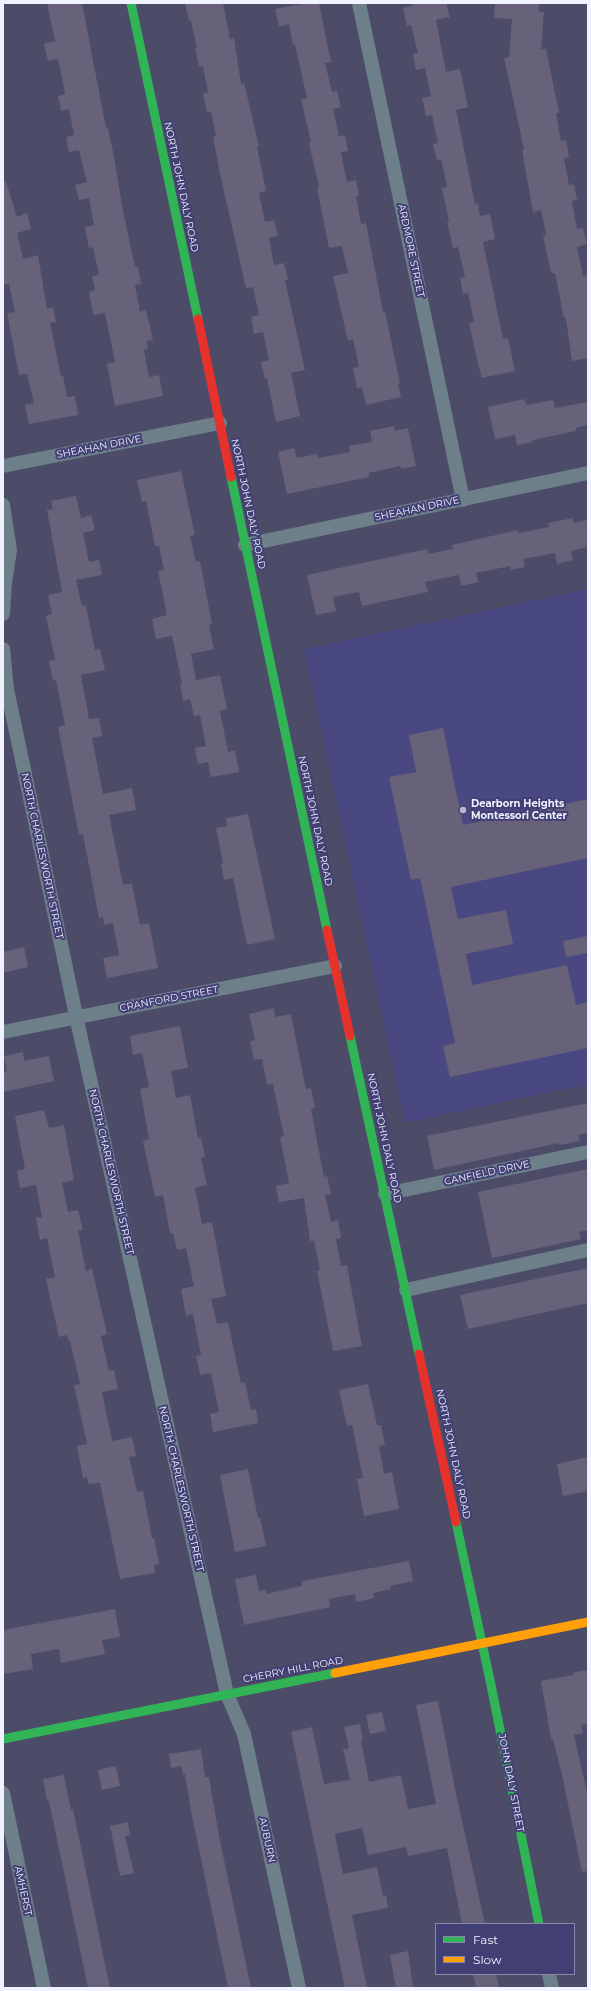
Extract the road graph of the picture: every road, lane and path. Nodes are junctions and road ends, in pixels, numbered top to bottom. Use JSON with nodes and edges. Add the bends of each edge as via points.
{"nodes":[{"id":1,"x":131,"y":3,"type":"edge"},
{"id":2,"x":358,"y":3,"type":"edge"},
{"id":3,"x":220,"y":423,"type":"junction"},
{"id":4,"x":3,"y":466,"type":"edge"},
{"id":5,"x":588,"y":473,"type":"edge"},
{"id":6,"x":462,"y":500,"type":"junction"},
{"id":7,"x":3,"y":505,"type":"edge"},
{"id":8,"x":245,"y":545,"type":"junction"},
{"id":9,"x":4,"y":594,"type":"edge"},
{"id":10,"x":3,"y":614,"type":"edge"},
{"id":11,"x":3,"y":649,"type":"edge"},
{"id":12,"x":335,"y":966,"type":"junction"},
{"id":13,"x":76,"y":1018,"type":"junction"},
{"id":14,"x":3,"y":1032,"type":"edge"},
{"id":15,"x":588,"y":1152,"type":"edge"},
{"id":16,"x":385,"y":1194,"type":"junction"},
{"id":17,"x":588,"y":1250,"type":"edge"},
{"id":18,"x":406,"y":1290,"type":"junction"},
{"id":19,"x":588,"y":1622,"type":"edge"},
{"id":20,"x":482,"y":1643,"type":"junction"},
{"id":21,"x":227,"y":1694,"type":"junction"},
{"id":22,"x":3,"y":1739,"type":"edge"},
{"id":23,"x":3,"y":1793,"type":"edge"},
{"id":24,"x":539,"y":1923,"type":"edge"},
{"id":25,"x":549,"y":1975,"type":"edge"},
{"id":26,"x":44,"y":1988,"type":"edge"},
{"id":27,"x":299,"y":1988,"type":"edge"},
{"id":28,"x":552,"y":1988,"type":"edge"}],
"edges":[{"from":1,"to":3,"type":"street","name":"NORTH JOHN DALY ROAD"},
{"from":2,"to":6,"type":"street","name":"ARDMORE STREET"},
{"from":3,"to":4,"type":"street","name":"SHEAHAN DRIVE"},
{"from":3,"to":8,"type":"street","name":"NORTH JOHN DALY ROAD"},
{"from":5,"to":6,"type":"street","name":"SHEAHAN DRIVE"},
{"from":6,"to":8,"type":"street","name":"SHEAHAN DRIVE"},
{"from":7,"to":9,"type":"street","via":[[10,550]]},
{"from":8,"to":12,"type":"street","name":"NORTH JOHN DALY ROAD"},
{"from":9,"to":10,"type":"street"},
{"from":11,"to":13,"type":"street","name":"NORTH CHARLESWORTH STREET","via":[[7,689]]},
{"from":12,"to":13,"type":"street","name":"CRANFORD STREET"},
{"from":12,"to":16,"type":"street","name":"NORTH JOHN DALY ROAD"},
{"from":13,"to":14,"type":"street","name":"CRANFORD STREET"},
{"from":13,"to":21,"type":"street","name":"NORTH CHARLESWORTH STREET"},
{"from":15,"to":16,"type":"street","name":"CANFIELD DRIVE"},
{"from":16,"to":18,"type":"street","name":"NORTH JOHN DALY ROAD"},
{"from":17,"to":18,"type":"street"},
{"from":18,"to":20,"type":"street","name":"NORTH JOHN DALY ROAD"},
{"from":19,"to":20,"type":"street","name":"CHERRY HILL ROAD"},
{"from":20,"to":21,"type":"street","name":"CHERRY HILL ROAD"},
{"from":20,"to":24,"type":"street","name":"JOHN DALY STREET"},
{"from":21,"to":22,"type":"street","name":"CHERRY HILL ROAD"},
{"from":21,"to":27,"type":"street","name":"AUBURN","via":[[244,1734]]},
{"from":23,"to":26,"type":"street","name":"AMHERST"},
{"from":25,"to":28,"type":"street"}]}
